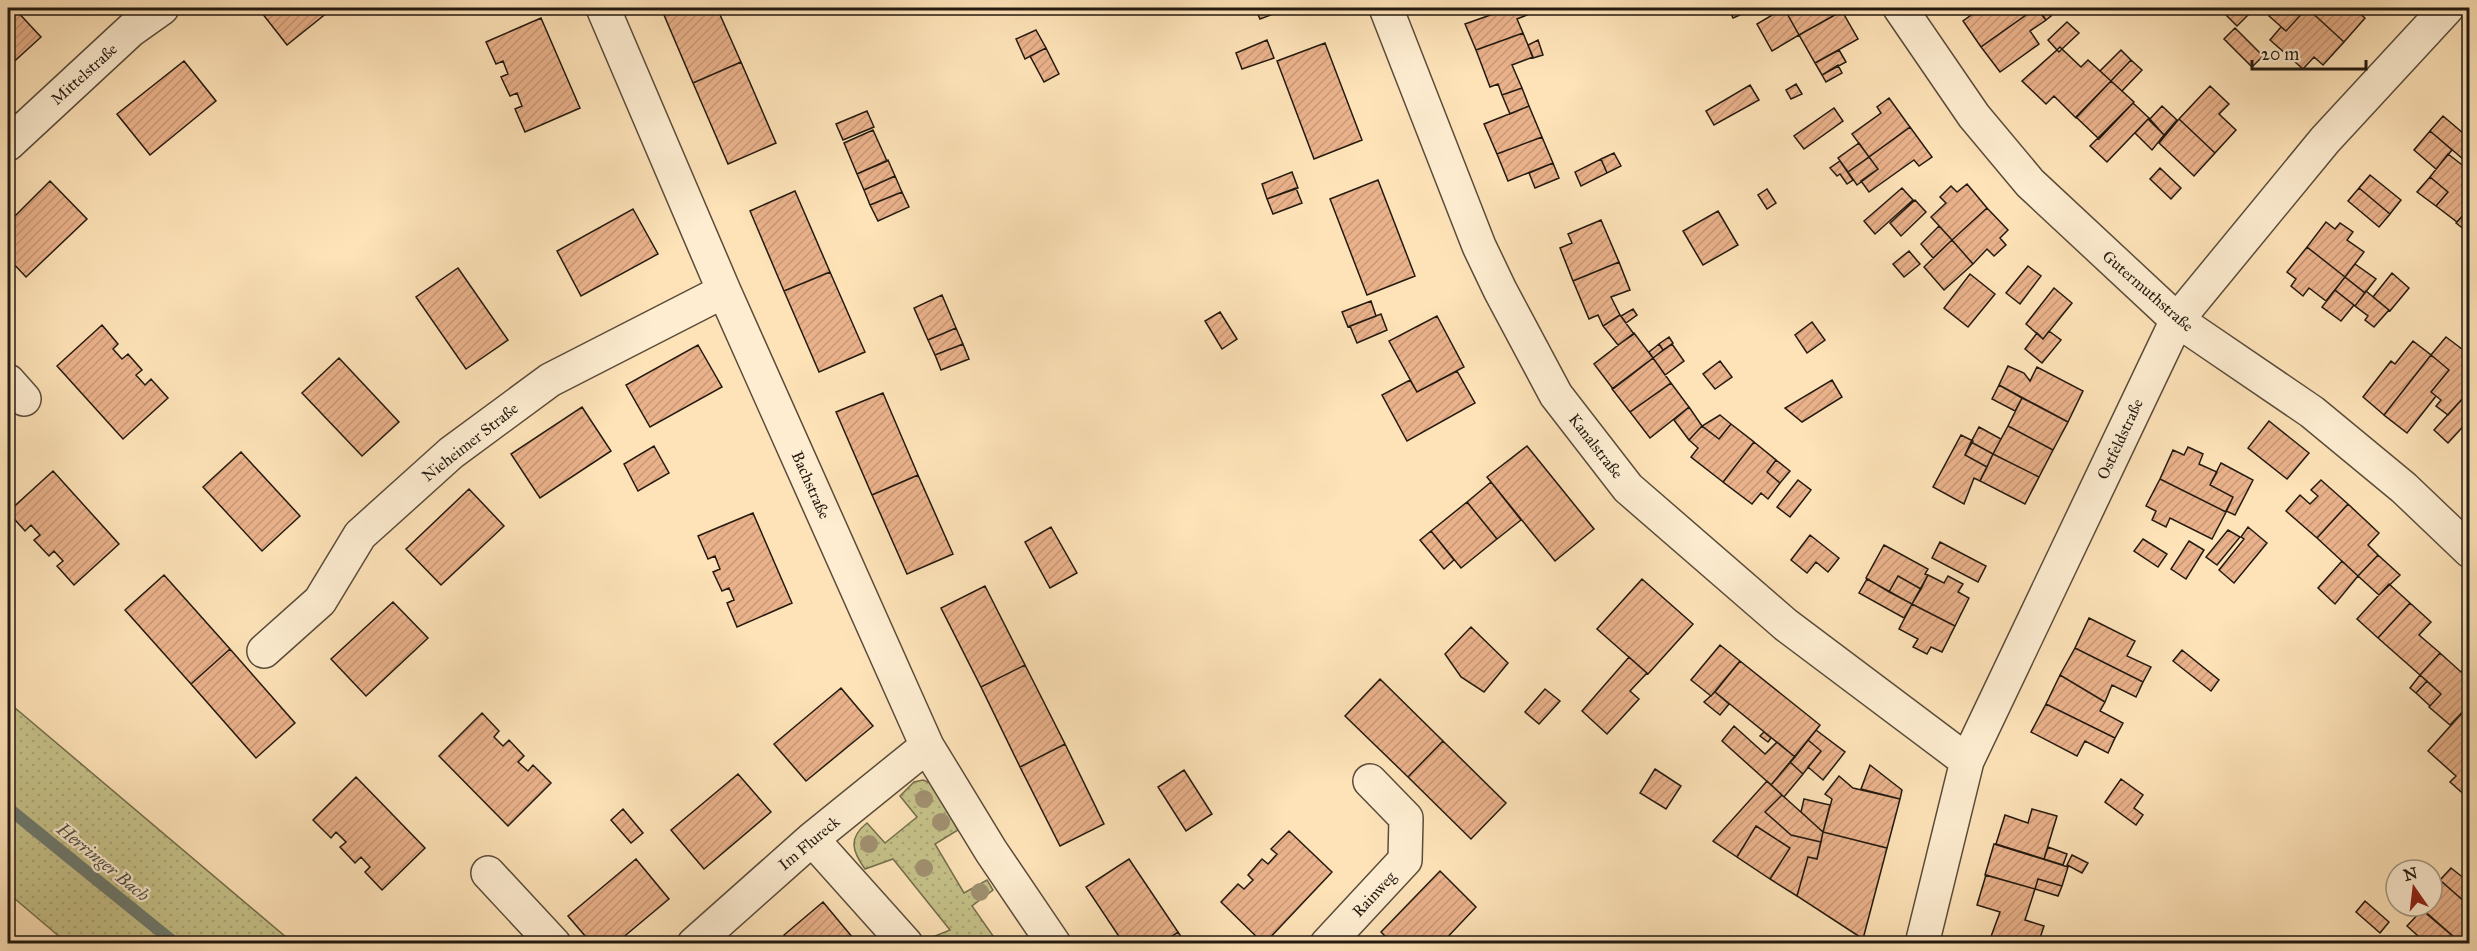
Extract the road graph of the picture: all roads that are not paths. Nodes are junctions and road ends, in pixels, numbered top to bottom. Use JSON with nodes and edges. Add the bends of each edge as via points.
{"nodes":[{"id":1,"x":162,"y":8,"type":"edge"},
{"id":2,"x":603,"y":8,"type":"edge"},
{"id":3,"x":1386,"y":8,"type":"edge"},
{"id":4,"x":1900,"y":8,"type":"edge"},
{"id":5,"x":2447,"y":8,"type":"edge"},
{"id":6,"x":8,"y":144,"type":"edge"},
{"id":7,"x":724,"y":291,"type":"junction"},
{"id":8,"x":2177,"y":320,"type":"junction"},
{"id":9,"x":2469,"y":551,"type":"edge"},
{"id":10,"x":264,"y":651,"type":"dead end"},
{"id":11,"x":927,"y":746,"type":"junction"},
{"id":12,"x":1967,"y":761,"type":"junction"},
{"id":13,"x":1370,"y":781,"type":"dead end"},
{"id":14,"x":812,"y":839,"type":"junction"},
{"id":15,"x":488,"y":873,"type":"dead end"},
{"id":16,"x":554,"y":944,"type":"edge"},
{"id":17,"x":694,"y":944,"type":"edge"},
{"id":18,"x":906,"y":944,"type":"edge"},
{"id":19,"x":1054,"y":944,"type":"edge"},
{"id":20,"x":1327,"y":944,"type":"edge"},
{"id":21,"x":1922,"y":944,"type":"edge"}],
"edges":[{"from":1,"to":6,"type":"street","name":"Mittelstraße","via":[[131,30]]},
{"from":2,"to":7,"type":"street","name":"Bachstraße"},
{"from":3,"to":12,"type":"street","name":"Kanalstraße","via":[[1479,246],[1556,395],[1628,488],[1786,625]]},
{"from":4,"to":8,"type":"street","name":"Gutermuthstraße","via":[[1974,116],[2030,183]]},
{"from":5,"to":8,"type":"street","name":"Ostfeldstraße","via":[[2325,140]]},
{"from":7,"to":10,"type":"street","name":"Nieheimer Straße","via":[[550,380],[451,453],[360,535],[320,601]]},
{"from":7,"to":11,"type":"street","name":"Bachstraße"},
{"from":8,"to":9,"type":"street","name":"Gutermuthstraße","via":[[2312,412],[2404,488]]},
{"from":8,"to":12,"type":"street","name":"Ostfeldstraße"},
{"from":11,"to":14,"type":"street","name":"Im Flureck"},
{"from":11,"to":19,"type":"street","name":"Bachstraße"},
{"from":12,"to":21,"type":"street","name":"Ostfeldstraße"},
{"from":13,"to":20,"type":"street","name":"Rainweg","via":[[1406,818],[1406,860]]},
{"from":14,"to":17,"type":"street","name":"Im Flureck"},
{"from":14,"to":18,"type":"street"},
{"from":15,"to":16,"type":"street"}]}
